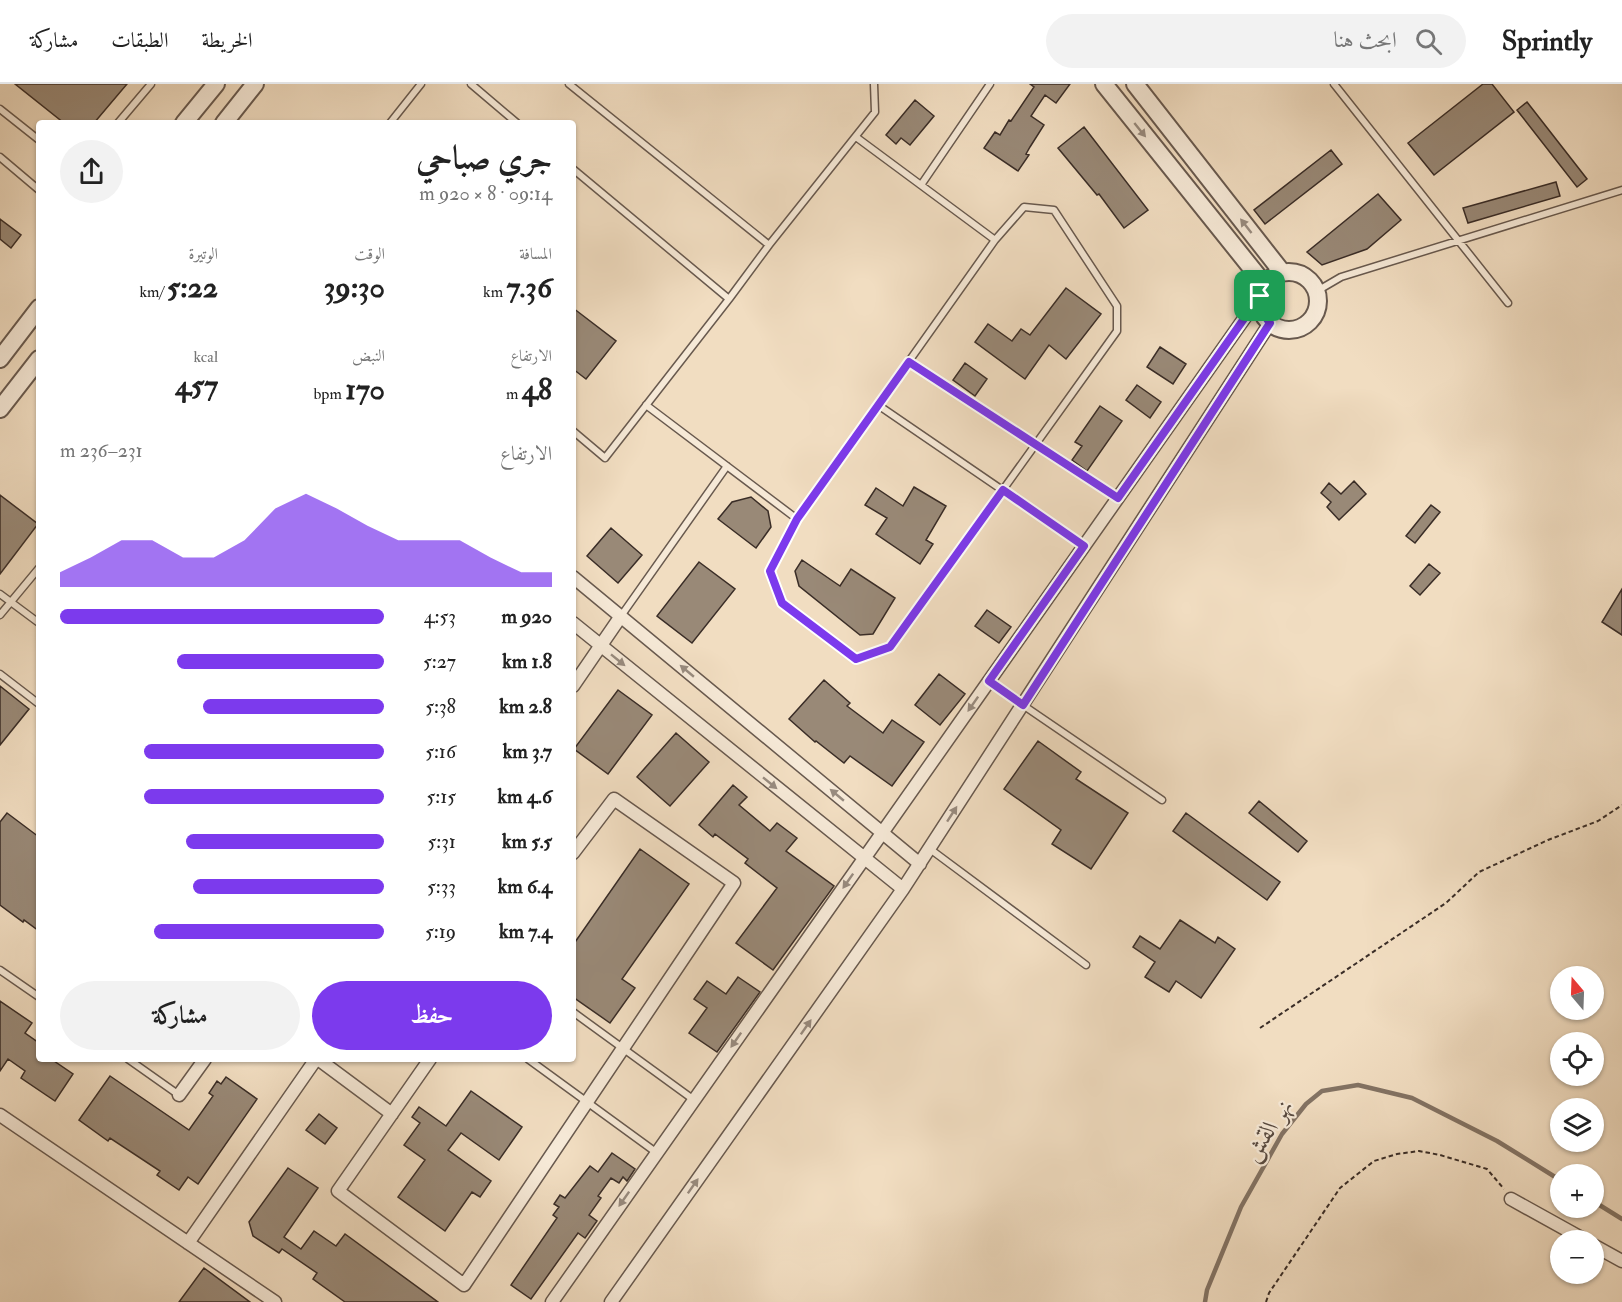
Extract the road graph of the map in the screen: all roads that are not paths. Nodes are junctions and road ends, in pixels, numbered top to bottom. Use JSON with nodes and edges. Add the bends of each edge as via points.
{"nodes":[{"id":1,"x":151,"y":84,"type":"edge"},
{"id":2,"x":216,"y":84,"type":"edge"},
{"id":3,"x":255,"y":84,"type":"edge"},
{"id":4,"x":421,"y":84,"type":"edge"},
{"id":5,"x":471,"y":84,"type":"edge"},
{"id":6,"x":569,"y":84,"type":"edge"},
{"id":7,"x":874,"y":84,"type":"edge"},
{"id":8,"x":990,"y":84,"type":"edge"},
{"id":9,"x":1104,"y":84,"type":"edge"},
{"id":10,"x":1135,"y":84,"type":"edge"},
{"id":11,"x":1334,"y":84,"type":"edge"},
{"id":12,"x":0,"y":109,"type":"edge"},
{"id":13,"x":121,"y":120,"type":"edge"},
{"id":14,"x":186,"y":120,"type":"edge"},
{"id":15,"x":226,"y":120,"type":"edge"},
{"id":16,"x":392,"y":120,"type":"edge"},
{"id":17,"x":513,"y":120,"type":"edge"},
{"id":18,"x":855,"y":137,"type":"junction"},
{"id":19,"x":36,"y":138,"type":"edge"},
{"id":20,"x":0,"y":157,"type":"edge"},
{"id":21,"x":576,"y":172,"type":"edge"},
{"id":22,"x":921,"y":185,"type":"junction"},
{"id":23,"x":36,"y":187,"type":"edge"},
{"id":24,"x":1622,"y":190,"type":"edge"},
{"id":25,"x":995,"y":240,"type":"junction"},
{"id":26,"x":1459,"y":241,"type":"junction"},
{"id":27,"x":769,"y":245,"type":"junction"},
{"id":28,"x":1282,"y":272,"type":"junction"},
{"id":29,"x":1263,"y":290,"type":"junction"},
{"id":30,"x":1317,"y":291,"type":"junction"},
{"id":31,"x":729,"y":299,"type":"junction"},
{"id":32,"x":1508,"y":303,"type":"dead end"},
{"id":33,"x":36,"y":312,"type":"edge"},
{"id":34,"x":1270,"y":323,"type":"junction"},
{"id":35,"x":0,"y":359,"type":"edge"},
{"id":36,"x":909,"y":362,"type":"junction"},
{"id":37,"x":36,"y":363,"type":"edge"},
{"id":38,"x":646,"y":405,"type":"junction"},
{"id":39,"x":878,"y":405,"type":"junction"},
{"id":40,"x":0,"y":409,"type":"edge"},
{"id":41,"x":576,"y":434,"type":"edge"},
{"id":42,"x":1035,"y":444,"type":"junction"},
{"id":43,"x":727,"y":466,"type":"junction"},
{"id":44,"x":1003,"y":490,"type":"junction"},
{"id":45,"x":1118,"y":498,"type":"junction"},
{"id":46,"x":797,"y":519,"type":"junction"},
{"id":47,"x":1084,"y":546,"type":"junction"},
{"id":48,"x":36,"y":572,"type":"edge"},
{"id":49,"x":576,"y":579,"type":"edge"},
{"id":50,"x":0,"y":594,"type":"edge"},
{"id":51,"x":10,"y":602,"type":"junction"},
{"id":52,"x":0,"y":615,"type":"edge"},
{"id":53,"x":621,"y":616,"type":"junction"},
{"id":54,"x":36,"y":621,"type":"edge"},
{"id":55,"x":576,"y":625,"type":"edge"},
{"id":56,"x":601,"y":646,"type":"junction"},
{"id":57,"x":0,"y":675,"type":"edge"},
{"id":58,"x":989,"y":681,"type":"junction"},
{"id":59,"x":576,"y":682,"type":"edge"},
{"id":60,"x":36,"y":702,"type":"edge"},
{"id":61,"x":1023,"y":705,"type":"junction"},
{"id":62,"x":1162,"y":800,"type":"dead end"},
{"id":63,"x":882,"y":832,"type":"junction"},
{"id":64,"x":576,"y":849,"type":"edge"},
{"id":65,"x":930,"y":849,"type":"junction"},
{"id":66,"x":864,"y":859,"type":"junction"},
{"id":67,"x":920,"y":864,"type":"junction"},
{"id":68,"x":903,"y":889,"type":"junction"},
{"id":69,"x":1086,"y":965,"type":"dead end"},
{"id":70,"x":0,"y":970,"type":"edge"},
{"id":71,"x":36,"y":995,"type":"edge"},
{"id":72,"x":576,"y":1014,"type":"edge"},
{"id":73,"x":623,"y":1049,"type":"junction"},
{"id":74,"x":132,"y":1062,"type":"edge"},
{"id":75,"x":203,"y":1062,"type":"edge"},
{"id":76,"x":315,"y":1062,"type":"edge"},
{"id":77,"x":321,"y":1062,"type":"edge"},
{"id":78,"x":428,"y":1062,"type":"edge"},
{"id":79,"x":532,"y":1062,"type":"edge"},
{"id":80,"x":179,"y":1095,"type":"joint"},
{"id":81,"x":694,"y":1100,"type":"junction"},
{"id":82,"x":587,"y":1102,"type":"junction"},
{"id":83,"x":392,"y":1114,"type":"junction"},
{"id":84,"x":0,"y":1115,"type":"edge"},
{"id":85,"x":657,"y":1153,"type":"junction"},
{"id":86,"x":1511,"y":1199,"type":"road end"},
{"id":87,"x":1568,"y":1230,"type":"edge"},
{"id":88,"x":188,"y":1243,"type":"junction"},
{"id":89,"x":1604,"y":1251,"type":"edge"},
{"id":90,"x":1622,"y":1261,"type":"edge"},
{"id":91,"x":275,"y":1302,"type":"edge"},
{"id":92,"x":552,"y":1302,"type":"edge"},
{"id":93,"x":611,"y":1302,"type":"edge"}],
"edges":[{"from":1,"to":13,"type":"lane"},
{"from":2,"to":14,"type":"street"},
{"from":3,"to":15,"type":"street"},
{"from":4,"to":16,"type":"lane"},
{"from":5,"to":17,"type":"lane"},
{"from":6,"to":27,"type":"lane"},
{"from":7,"to":18,"type":"lane","via":[[875,112]]},
{"from":8,"to":22,"type":"lane"},
{"from":9,"to":29,"type":"street","one_way":true},
{"from":28,"to":10,"type":"street","one_way":true},
{"from":11,"to":26,"type":"lane"},
{"from":12,"to":19,"type":"lane"},
{"from":18,"to":22,"type":"lane"},
{"from":18,"to":27,"type":"lane"},
{"from":20,"to":23,"type":"lane"},
{"from":21,"to":31,"type":"lane"},
{"from":22,"to":25,"type":"lane"},
{"from":24,"to":26,"type":"lane"},
{"from":25,"to":36,"type":"lane"},
{"from":25,"to":42,"type":"lane","via":[[1024,207],[1054,210],[1117,306],[1117,331]]},
{"from":26,"to":30,"type":"lane","via":[[1341,277]]},
{"from":26,"to":32,"type":"lane"},
{"from":27,"to":31,"type":"lane"},
{"from":28,"to":29,"type":"street","via":[[1272,277]]},
{"from":28,"to":30,"type":"street","via":[[1302,274]]},
{"from":29,"to":34,"type":"street","via":[[1260,306]]},
{"from":29,"to":45,"type":"street"},
{"from":30,"to":34,"type":"street","via":[[1317,311],[1307,324],[1289,330]]},
{"from":31,"to":38,"type":"lane"},
{"from":33,"to":35,"type":"street"},
{"from":34,"to":61,"type":"street"},
{"from":36,"to":39,"type":"lane"},
{"from":36,"to":42,"type":"lane"},
{"from":37,"to":40,"type":"street"},
{"from":38,"to":41,"type":"lane","via":[[605,458]]},
{"from":38,"to":43,"type":"lane"},
{"from":39,"to":44,"type":"lane"},
{"from":39,"to":46,"type":"lane"},
{"from":42,"to":44,"type":"lane"},
{"from":42,"to":45,"type":"lane"},
{"from":43,"to":46,"type":"lane"},
{"from":43,"to":53,"type":"lane"},
{"from":44,"to":46,"type":"lane","via":[[890,647],[856,659],[782,603],[770,571]]},
{"from":44,"to":47,"type":"lane"},
{"from":45,"to":47,"type":"street"},
{"from":47,"to":58,"type":"street"},
{"from":48,"to":51,"type":"lane"},
{"from":49,"to":53,"type":"street"},
{"from":50,"to":51,"type":"lane"},
{"from":51,"to":52,"type":"lane"},
{"from":51,"to":54,"type":"lane"},
{"from":53,"to":56,"type":"street"},
{"from":63,"to":53,"type":"street","one_way":true},
{"from":55,"to":56,"type":"street"},
{"from":56,"to":59,"type":"street"},
{"from":56,"to":66,"type":"street","one_way":true},
{"from":57,"to":60,"type":"lane"},
{"from":58,"to":61,"type":"lane"},
{"from":58,"to":63,"type":"street","one_way":true},
{"from":61,"to":62,"type":"lane"},
{"from":65,"to":61,"type":"street","one_way":true},
{"from":63,"to":66,"type":"street"},
{"from":63,"to":67,"type":"street"},
{"from":64,"to":73,"type":"street","via":[[614,799],[734,884]]},
{"from":65,"to":67,"type":"street"},
{"from":65,"to":69,"type":"lane"},
{"from":66,"to":68,"type":"street"},
{"from":66,"to":81,"type":"street","one_way":true},
{"from":67,"to":68,"type":"street"},
{"from":93,"to":68,"type":"street","one_way":true},
{"from":70,"to":71,"type":"lane"},
{"from":72,"to":73,"type":"lane"},
{"from":73,"to":81,"type":"lane"},
{"from":73,"to":82,"type":"street"},
{"from":74,"to":80,"type":"lane"},
{"from":75,"to":80,"type":"street"},
{"from":76,"to":88,"type":"street"},
{"from":77,"to":83,"type":"street"},
{"from":78,"to":83,"type":"street"},
{"from":79,"to":82,"type":"lane"},
{"from":81,"to":85,"type":"street"},
{"from":82,"to":83,"type":"street","via":[[464,1285],[338,1191]]},
{"from":82,"to":85,"type":"lane"},
{"from":84,"to":88,"type":"street"},
{"from":85,"to":92,"type":"street","one_way":true},
{"from":86,"to":87,"type":"street"},
{"from":88,"to":91,"type":"street"},
{"from":89,"to":90,"type":"street"}]}
